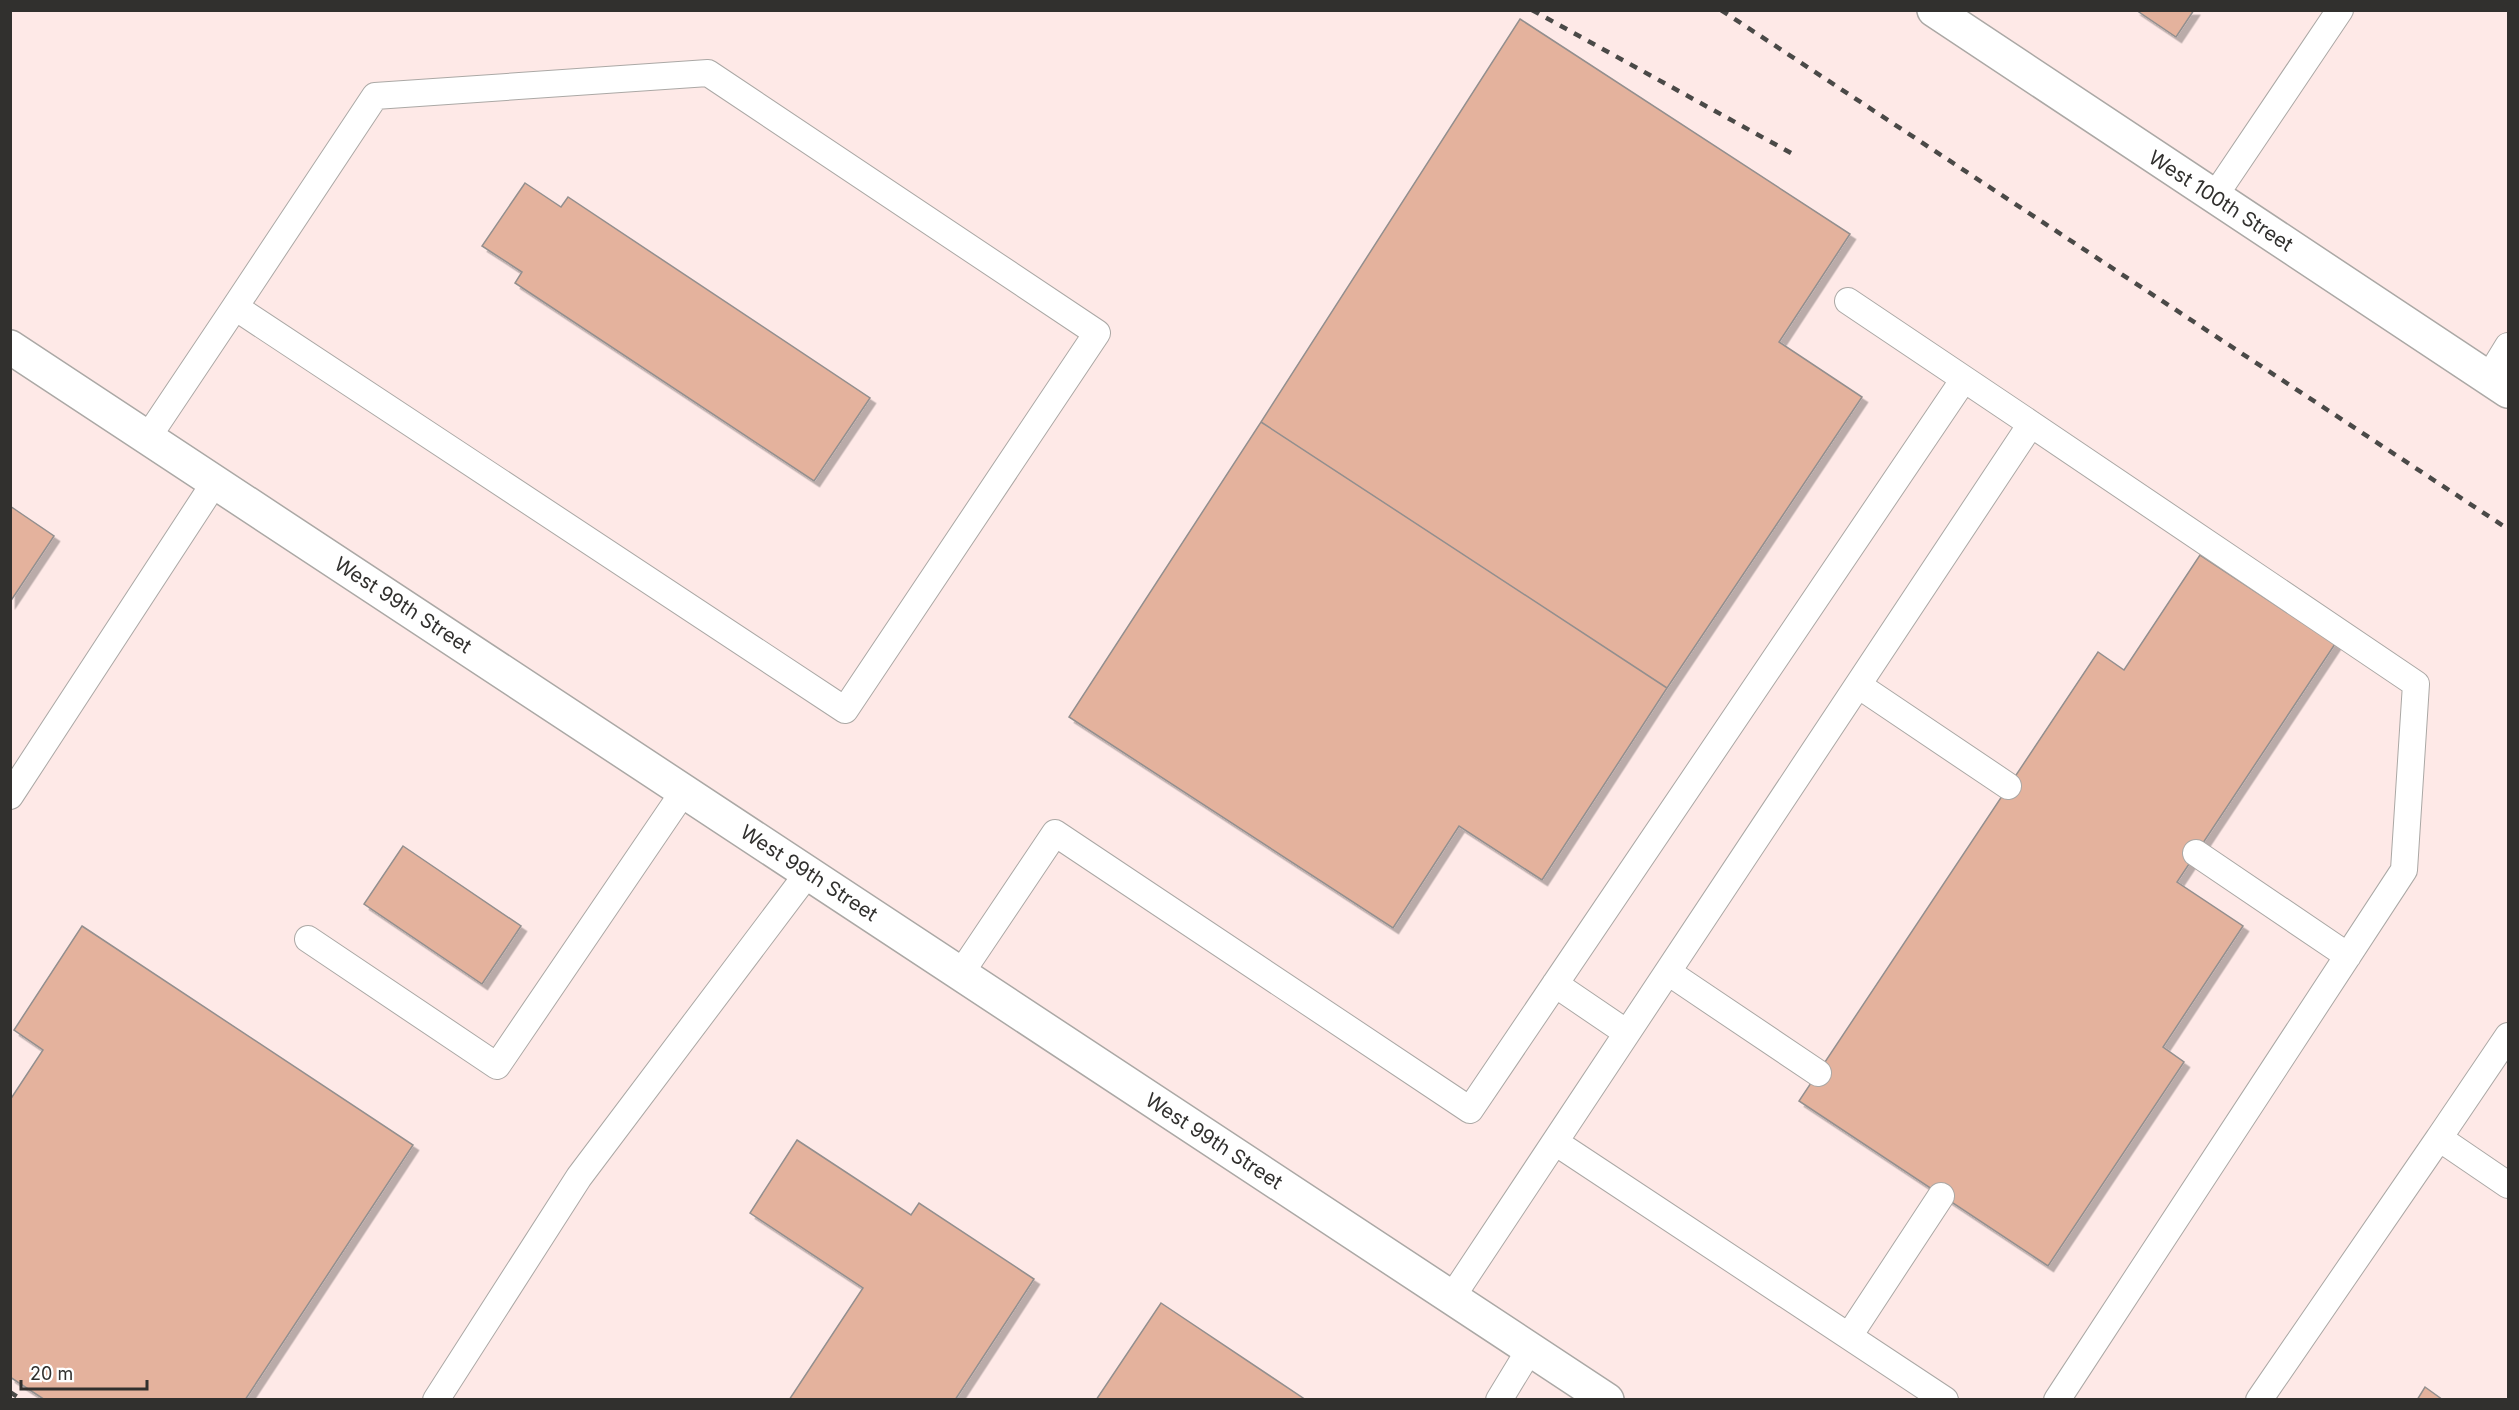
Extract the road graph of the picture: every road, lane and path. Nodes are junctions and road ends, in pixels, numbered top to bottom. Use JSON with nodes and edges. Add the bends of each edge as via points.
{"nodes":[{"id":1,"x":1934,"y":10,"type":"edge"},
{"id":2,"x":2340,"y":10,"type":"edge"},
{"id":3,"x":2214,"y":197,"type":"junction"},
{"id":4,"x":1848,"y":301,"type":"dead end"},
{"id":5,"x":235,"y":307,"type":"junction"},
{"id":6,"x":2508,"y":346,"type":"edge"},
{"id":7,"x":10,"y":347,"type":"edge"},
{"id":8,"x":1964,"y":379,"type":"junction"},
{"id":9,"x":2498,"y":384,"type":"edge"},
{"id":10,"x":2031,"y":424,"type":"junction"},
{"id":11,"x":148,"y":437,"type":"junction"},
{"id":12,"x":215,"y":482,"type":"junction"},
{"id":13,"x":1858,"y":685,"type":"junction"},
{"id":14,"x":2008,"y":786,"type":"dead end"},
{"id":15,"x":684,"y":791,"type":"junction"},
{"id":16,"x":10,"y":796,"type":"edge"},
{"id":17,"x":2196,"y":853,"type":"dead end"},
{"id":18,"x":808,"y":873,"type":"junction"},
{"id":19,"x":309,"y":939,"type":"dead end"},
{"id":20,"x":2348,"y":956,"type":"junction"},
{"id":21,"x":1668,"y":972,"type":"junction"},
{"id":22,"x":961,"y":973,"type":"junction"},
{"id":23,"x":1555,"y":984,"type":"junction"},
{"id":24,"x":1627,"y":1033,"type":"junction"},
{"id":25,"x":2508,"y":1036,"type":"edge"},
{"id":26,"x":1818,"y":1073,"type":"dead end"},
{"id":27,"x":2439,"y":1138,"type":"junction"},
{"id":28,"x":1555,"y":1142,"type":"junction"},
{"id":29,"x":2508,"y":1185,"type":"edge"},
{"id":30,"x":1941,"y":1196,"type":"dead end"},
{"id":31,"x":1452,"y":1297,"type":"junction"},
{"id":32,"x":1848,"y":1336,"type":"junction"},
{"id":33,"x":1530,"y":1349,"type":"junction"},
{"id":34,"x":1929,"y":1395,"type":"edge"},
{"id":35,"x":436,"y":1400,"type":"edge"},
{"id":36,"x":1499,"y":1400,"type":"edge"},
{"id":37,"x":1607,"y":1400,"type":"edge"},
{"id":38,"x":2057,"y":1400,"type":"edge"},
{"id":39,"x":2259,"y":1400,"type":"edge"}],
"edges":[{"from":1,"to":3,"type":"street","name":"West 100th Street"},
{"from":2,"to":3,"type":"lane"},
{"from":3,"to":9,"type":"street","name":"West 100th Street"},
{"from":4,"to":8,"type":"lane"},
{"from":5,"to":5,"type":"lane","via":[[375,96],[708,73],[1097,333],[845,710]]},
{"from":5,"to":11,"type":"lane"},
{"from":6,"to":9,"type":"lane"},
{"from":7,"to":11,"type":"street","name":"West 99th Street"},
{"from":8,"to":10,"type":"lane"},
{"from":8,"to":23,"type":"lane"},
{"from":10,"to":13,"type":"lane"},
{"from":10,"to":20,"type":"lane","via":[[2415,684],[2404,870]]},
{"from":11,"to":12,"type":"street","name":"West 99th Street"},
{"from":12,"to":15,"type":"street","name":"West 99th Street"},
{"from":12,"to":16,"type":"lane"},
{"from":13,"to":14,"type":"lane"},
{"from":13,"to":21,"type":"lane"},
{"from":15,"to":18,"type":"street","name":"West 99th Street"},
{"from":15,"to":19,"type":"lane","via":[[497,1066]]},
{"from":17,"to":20,"type":"lane"},
{"from":18,"to":22,"type":"street","name":"West 99th Street"},
{"from":18,"to":35,"type":"lane","via":[[579,1177]]},
{"from":20,"to":38,"type":"lane"},
{"from":21,"to":24,"type":"lane"},
{"from":21,"to":26,"type":"lane"},
{"from":22,"to":23,"type":"lane","via":[[1055,833],[1470,1110]]},
{"from":22,"to":31,"type":"street","name":"West 99th Street"},
{"from":23,"to":24,"type":"lane"},
{"from":24,"to":28,"type":"lane"},
{"from":25,"to":27,"type":"lane"},
{"from":27,"to":29,"type":"lane"},
{"from":27,"to":39,"type":"lane"},
{"from":28,"to":31,"type":"lane"},
{"from":28,"to":32,"type":"lane"},
{"from":30,"to":32,"type":"lane"},
{"from":31,"to":33,"type":"street","name":"West 99th Street"},
{"from":32,"to":34,"type":"lane"},
{"from":33,"to":36,"type":"lane"},
{"from":33,"to":37,"type":"street","name":"West 99th Street"}]}
